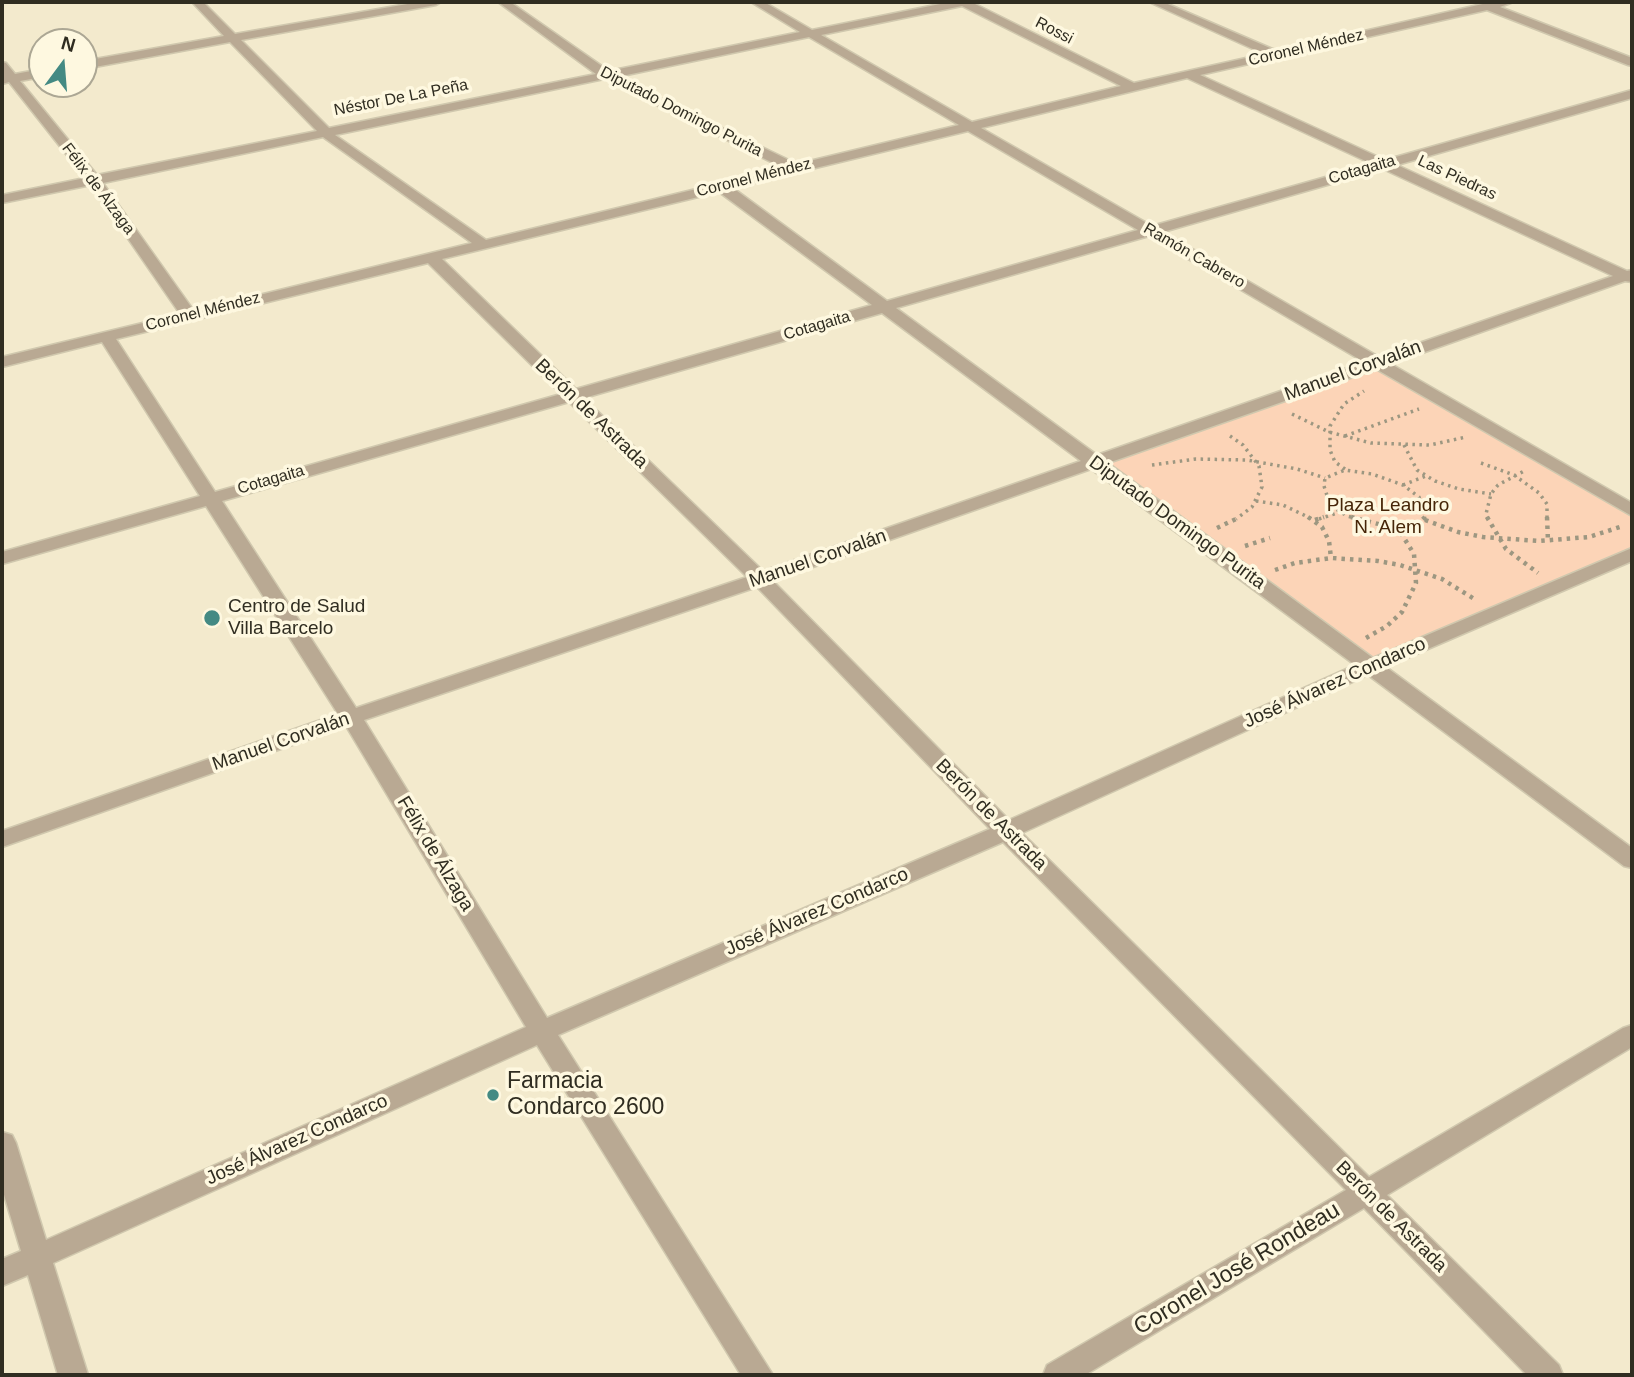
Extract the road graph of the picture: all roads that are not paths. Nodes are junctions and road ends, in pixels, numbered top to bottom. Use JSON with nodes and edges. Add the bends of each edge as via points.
{"nodes":[{"id":1,"x":197,"y":2,"type":"edge"},
{"id":2,"x":436,"y":2,"type":"edge"},
{"id":3,"x":503,"y":2,"type":"edge"},
{"id":4,"x":756,"y":2,"type":"edge"},
{"id":5,"x":964,"y":2,"type":"edge"},
{"id":6,"x":1154,"y":2,"type":"edge"},
{"id":7,"x":1474,"y":2,"type":"edge"},
{"id":8,"x":1508,"y":2,"type":"edge"},
{"id":9,"x":1488,"y":7,"type":"junction"},
{"id":10,"x":808,"y":33,"type":"junction"},
{"id":11,"x":234,"y":38,"type":"junction"},
{"id":12,"x":1277,"y":55,"type":"junction"},
{"id":13,"x":98,"y":62,"type":"edge"},
{"id":14,"x":1632,"y":62,"type":"edge"},
{"id":15,"x":2,"y":66,"type":"edge"},
{"id":16,"x":28,"y":75,"type":"edge"},
{"id":17,"x":605,"y":75,"type":"junction"},
{"id":18,"x":1190,"y":75,"type":"junction"},
{"id":19,"x":6,"y":79,"type":"edge"},
{"id":20,"x":1132,"y":87,"type":"junction"},
{"id":21,"x":1632,"y":94,"type":"edge"},
{"id":22,"x":971,"y":126,"type":"junction"},
{"id":23,"x":324,"y":131,"type":"junction"},
{"id":24,"x":1383,"y":163,"type":"junction"},
{"id":25,"x":793,"y":168,"type":"junction"},
{"id":26,"x":94,"y":180,"type":"junction"},
{"id":27,"x":722,"y":187,"type":"junction"},
{"id":28,"x":2,"y":199,"type":"edge"},
{"id":29,"x":1150,"y":231,"type":"junction"},
{"id":30,"x":484,"y":244,"type":"junction"},
{"id":31,"x":432,"y":258,"type":"junction"},
{"id":32,"x":1630,"y":276,"type":"edge"},
{"id":33,"x":881,"y":307,"type":"junction"},
{"id":34,"x":189,"y":315,"type":"junction"},
{"id":35,"x":107,"y":337,"type":"junction"},
{"id":36,"x":2,"y":362,"type":"edge"},
{"id":37,"x":1379,"y":362,"type":"junction"},
{"id":38,"x":572,"y":396,"type":"junction"},
{"id":39,"x":1095,"y":462,"type":"junction"},
{"id":40,"x":209,"y":498,"type":"junction"},
{"id":41,"x":1629,"y":517,"type":"edge"},
{"id":42,"x":1632,"y":554,"type":"edge"},
{"id":43,"x":2,"y":558,"type":"edge"},
{"id":44,"x":760,"y":579,"type":"junction"},
{"id":45,"x":1371,"y":666,"type":"junction"},
{"id":46,"x":351,"y":717,"type":"junction"},
{"id":47,"x":1006,"y":831,"type":"junction"},
{"id":48,"x":2,"y":839,"type":"edge"},
{"id":49,"x":1632,"y":860,"type":"edge"},
{"id":50,"x":542,"y":1031,"type":"junction"},
{"id":51,"x":1632,"y":1035,"type":"edge"},
{"id":52,"x":2,"y":1143,"type":"edge"},
{"id":53,"x":1366,"y":1192,"type":"junction"},
{"id":54,"x":37,"y":1257,"type":"junction"},
{"id":55,"x":2,"y":1273,"type":"edge"},
{"id":56,"x":73,"y":1375,"type":"edge"},
{"id":57,"x":758,"y":1375,"type":"edge"},
{"id":58,"x":1058,"y":1375,"type":"edge"},
{"id":59,"x":1548,"y":1375,"type":"edge"}],
"edges":[{"from":1,"to":11,"type":"street"},
{"from":2,"to":11,"type":"street"},
{"from":3,"to":17,"type":"street","name":"Diputado Domingo Purita"},
{"from":4,"to":10,"type":"street","name":"Ramón Cabrero"},
{"from":5,"to":10,"type":"street","name":"Néstor De La Peña"},
{"from":5,"to":20,"type":"street","name":"Rossi"},
{"from":6,"to":12,"type":"street"},
{"from":7,"to":9,"type":"street"},
{"from":8,"to":9,"type":"street","name":"Coronel Méndez"},
{"from":9,"to":12,"type":"street","name":"Coronel Méndez"},
{"from":9,"to":14,"type":"street"},
{"from":10,"to":17,"type":"street","name":"Néstor De La Peña"},
{"from":10,"to":22,"type":"street","name":"Ramón Cabrero"},
{"from":11,"to":13,"type":"street"},
{"from":11,"to":23,"type":"street"},
{"from":12,"to":18,"type":"street","name":"Coronel Méndez"},
{"from":15,"to":19,"type":"street","name":"Félix de Álzaga"},
{"from":16,"to":19,"type":"street"},
{"from":17,"to":23,"type":"street","name":"Néstor De La Peña"},
{"from":17,"to":25,"type":"street","name":"Diputado Domingo Purita"},
{"from":18,"to":20,"type":"street","name":"Coronel Méndez"},
{"from":18,"to":24,"type":"street","name":"Las Piedras"},
{"from":19,"to":26,"type":"street","name":"Félix de Álzaga"},
{"from":20,"to":22,"type":"street","name":"Coronel Méndez"},
{"from":21,"to":24,"type":"street","name":"Cotagaita"},
{"from":22,"to":25,"type":"street","name":"Coronel Méndez"},
{"from":22,"to":29,"type":"street","name":"Ramón Cabrero"},
{"from":23,"to":26,"type":"street","name":"Néstor De La Peña"},
{"from":23,"to":30,"type":"street"},
{"from":24,"to":29,"type":"street","name":"Cotagaita"},
{"from":24,"to":32,"type":"street","name":"Las Piedras"},
{"from":25,"to":27,"type":"street","name":"Coronel Méndez"},
{"from":26,"to":28,"type":"street","name":"Néstor De La Peña"},
{"from":26,"to":34,"type":"street","name":"Félix de Álzaga"},
{"from":27,"to":30,"type":"street","name":"Coronel Méndez"},
{"from":27,"to":33,"type":"street","name":"Diputado Domingo Purita"},
{"from":29,"to":33,"type":"street","name":"Cotagaita"},
{"from":29,"to":37,"type":"street","name":"Ramón Cabrero"},
{"from":30,"to":31,"type":"street","name":"Coronel Méndez"},
{"from":31,"to":34,"type":"street","name":"Coronel Méndez"},
{"from":31,"to":38,"type":"street","name":"Berón de Astrada"},
{"from":32,"to":37,"type":"street","name":"Manuel Corvalán"},
{"from":33,"to":38,"type":"street","name":"Cotagaita"},
{"from":33,"to":39,"type":"street","name":"Diputado Domingo Purita"},
{"from":34,"to":35,"type":"street","name":"Coronel Méndez"},
{"from":35,"to":36,"type":"street","name":"Coronel Méndez"},
{"from":35,"to":40,"type":"street","name":"Félix de Álzaga"},
{"from":37,"to":39,"type":"street","name":"Manuel Corvalán"},
{"from":37,"to":41,"type":"street","name":"Ramón Cabrero","via":[[1553,464]]},
{"from":38,"to":40,"type":"street","name":"Cotagaita"},
{"from":38,"to":44,"type":"street","name":"Berón de Astrada"},
{"from":39,"to":44,"type":"street","name":"Manuel Corvalán"},
{"from":39,"to":45,"type":"street","name":"Diputado Domingo Purita"},
{"from":40,"to":43,"type":"street","name":"Cotagaita"},
{"from":40,"to":46,"type":"street","name":"Félix de Álzaga"},
{"from":42,"to":45,"type":"street","name":"José Álvarez Condarco"},
{"from":44,"to":46,"type":"street","name":"Manuel Corvalán"},
{"from":44,"to":47,"type":"street","name":"Berón de Astrada"},
{"from":45,"to":47,"type":"street","name":"José Álvarez Condarco"},
{"from":45,"to":49,"type":"street","name":"Diputado Domingo Purita"},
{"from":46,"to":48,"type":"street","name":"Manuel Corvalán"},
{"from":46,"to":50,"type":"street","name":"Félix de Álzaga"},
{"from":47,"to":50,"type":"street","name":"José Álvarez Condarco"},
{"from":47,"to":53,"type":"street","name":"Berón de Astrada"},
{"from":50,"to":54,"type":"street","name":"José Álvarez Condarco"},
{"from":50,"to":57,"type":"street","name":"Félix de Álzaga"},
{"from":51,"to":53,"type":"street","name":"Coronel José Rondeau"},
{"from":52,"to":54,"type":"street"},
{"from":53,"to":58,"type":"street","name":"Coronel José Rondeau"},
{"from":53,"to":59,"type":"street","name":"Berón de Astrada"},
{"from":54,"to":55,"type":"street","name":"José Álvarez Condarco"},
{"from":54,"to":56,"type":"street"}]}
